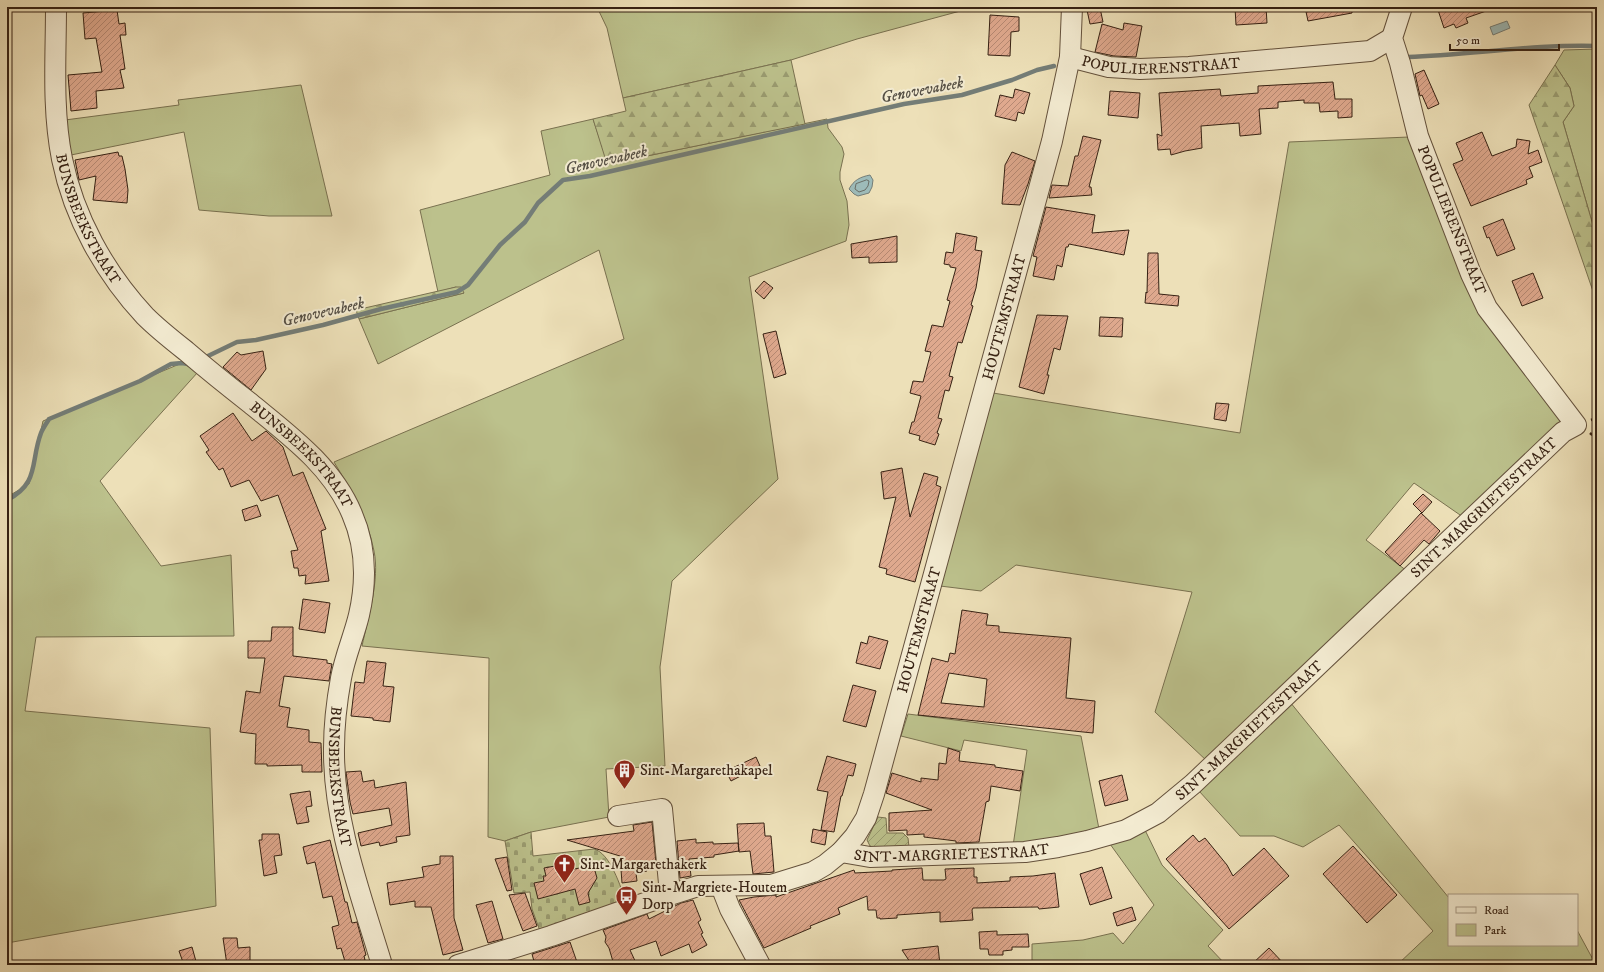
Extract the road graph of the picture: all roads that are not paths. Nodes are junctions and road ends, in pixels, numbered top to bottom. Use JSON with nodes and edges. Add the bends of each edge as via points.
{"nodes":[{"id":1,"x":56,"y":7,"type":"edge"},
{"id":2,"x":1072,"y":7,"type":"edge"},
{"id":3,"x":1402,"y":7,"type":"edge"},
{"id":4,"x":1392,"y":38,"type":"junction"},
{"id":5,"x":1070,"y":57,"type":"junction"},
{"id":6,"x":1576,"y":425,"type":"joint"},
{"id":7,"x":618,"y":816,"type":"dead end"},
{"id":8,"x":841,"y":852,"type":"junction"},
{"id":9,"x":721,"y":886,"type":"junction"},
{"id":10,"x":670,"y":894,"type":"junction"},
{"id":11,"x":382,"y":965,"type":"edge"},
{"id":12,"x":458,"y":965,"type":"edge"},
{"id":13,"x":760,"y":965,"type":"edge"}],
"edges":[{"from":1,"to":11,"type":"street","name":"BUNSBEEKSTRAAT","via":[[55,98],[62,158],[78,209],[101,258],[116,282],[146,317],[279,427],[326,470],[352,513],[361,539],[364,582],[360,613],[342,676],[334,746],[335,780],[346,842]]},
{"from":2,"to":5,"type":"street","name":"HOUTEMSTRAAT"},
{"from":3,"to":4,"type":"street"},
{"from":4,"to":5,"type":"street","name":"POPULIERENSTRAAT","via":[[1370,51],[1189,67],[1109,67]]},
{"from":4,"to":6,"type":"street","name":"POPULIERENSTRAAT","via":[[1418,136],[1471,274],[1487,308]]},
{"from":5,"to":8,"type":"street","name":"HOUTEMSTRAAT","via":[[1052,141],[874,794],[866,818]]},
{"from":6,"to":8,"type":"street","name":"SINT-MARGRIETESTRAAT","via":[[1562,432],[1193,784],[1158,813],[1126,830],[1087,842],[1025,852],[870,858]]},
{"from":7,"to":10,"type":"street","via":[[662,809]]},
{"from":8,"to":9,"type":"street","name":"HOUTEMSTRAAT","via":[[825,865],[796,879],[771,885]]},
{"from":9,"to":10,"type":"street","name":"HOUTEMSTRAAT","via":[[698,886]]},
{"from":9,"to":13,"type":"street","via":[[730,909]]},
{"from":10,"to":12,"type":"street","name":"HOUTEMSTRAAT","via":[[551,936]]}]}
